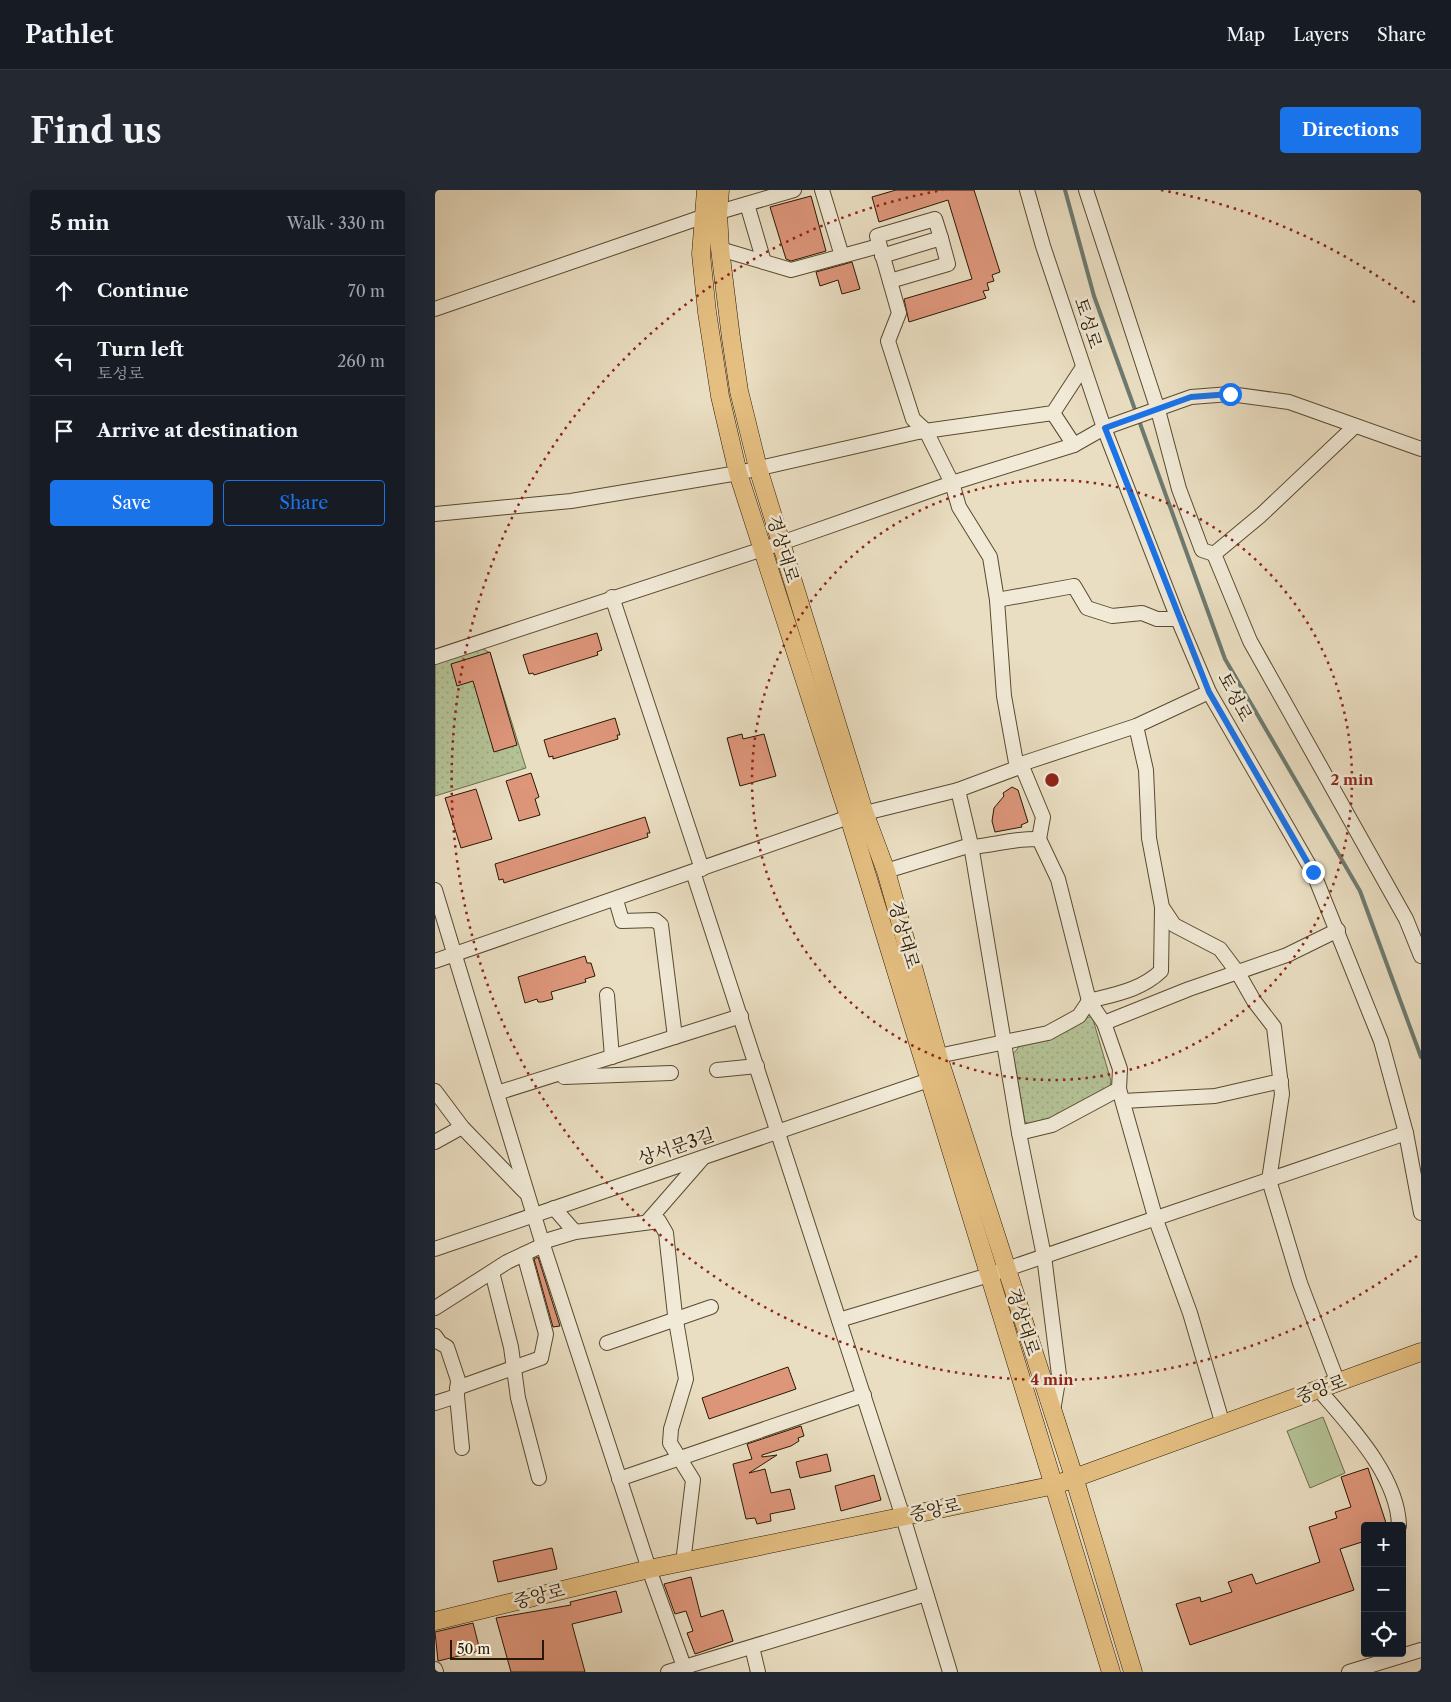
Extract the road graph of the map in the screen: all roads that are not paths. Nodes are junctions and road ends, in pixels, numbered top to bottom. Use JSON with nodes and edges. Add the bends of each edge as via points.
{"nodes":[{"id":1,"x":706,"y":190,"type":"edge"},
{"id":2,"x":720,"y":190,"type":"edge"},
{"id":3,"x":794,"y":190,"type":"edge"},
{"id":4,"x":822,"y":190,"type":"edge"},
{"id":5,"x":1027,"y":190,"type":"edge"},
{"id":6,"x":1086,"y":190,"type":"edge"},
{"id":7,"x":747,"y":204,"type":"junction"},
{"id":8,"x":710,"y":215,"type":"junction"},
{"id":9,"x":941,"y":238,"type":"junction"},
{"id":10,"x":720,"y":249,"type":"junction"},
{"id":11,"x":881,"y":251,"type":"junction"},
{"id":12,"x":842,"y":256,"type":"junction"},
{"id":13,"x":764,"y":262,"type":"junction"},
{"id":14,"x":890,"y":281,"type":"junction"},
{"id":15,"x":435,"y":309,"type":"edge"},
{"id":16,"x":1083,"y":367,"type":"junction"},
{"id":17,"x":1158,"y":410,"type":"junction"},
{"id":18,"x":1053,"y":413,"type":"junction"},
{"id":19,"x":1355,"y":426,"type":"junction"},
{"id":20,"x":1108,"y":427,"type":"junction"},
{"id":21,"x":926,"y":431,"type":"junction"},
{"id":22,"x":1074,"y":445,"type":"junction"},
{"id":23,"x":1421,"y":450,"type":"edge"},
{"id":24,"x":758,"y":468,"type":"junction"},
{"id":25,"x":738,"y":473,"type":"junction"},
{"id":26,"x":952,"y":483,"type":"junction"},
{"id":27,"x":435,"y":514,"type":"edge"},
{"id":28,"x":781,"y":543,"type":"junction"},
{"id":29,"x":764,"y":548,"type":"junction"},
{"id":30,"x":1213,"y":554,"type":"junction"},
{"id":31,"x":613,"y":597,"type":"junction"},
{"id":32,"x":997,"y":600,"type":"junction"},
{"id":33,"x":1178,"y":619,"type":"junction"},
{"id":34,"x":435,"y":657,"type":"edge"},
{"id":35,"x":1209,"y":692,"type":"junction"},
{"id":36,"x":1136,"y":726,"type":"junction"},
{"id":37,"x":1019,"y":766,"type":"junction"},
{"id":38,"x":957,"y":790,"type":"junction"},
{"id":39,"x":857,"y":814,"type":"junction"},
{"id":40,"x":1039,"y":840,"type":"junction"},
{"id":41,"x":971,"y":846,"type":"junction"},
{"id":42,"x":698,"y":870,"type":"junction"},
{"id":43,"x":886,"y":871,"type":"junction"},
{"id":44,"x":435,"y":890,"type":"edge"},
{"id":45,"x":615,"y":900,"type":"junction"},
{"id":46,"x":1162,"y":907,"type":"junction"},
{"id":47,"x":1338,"y":930,"type":"junction"},
{"id":48,"x":455,"y":953,"type":"junction"},
{"id":49,"x":1421,"y":956,"type":"edge"},
{"id":50,"x":435,"y":961,"type":"edge"},
{"id":51,"x":1238,"y":973,"type":"junction"},
{"id":52,"x":607,"y":995,"type":"dead end"},
{"id":53,"x":1089,"y":1001,"type":"junction"},
{"id":54,"x":741,"y":1016,"type":"junction"},
{"id":55,"x":1104,"y":1023,"type":"junction"},
{"id":56,"x":675,"y":1036,"type":"junction"},
{"id":57,"x":1004,"y":1043,"type":"junction"},
{"id":58,"x":938,"y":1056,"type":"junction"},
{"id":59,"x":612,"y":1057,"type":"junction"},
{"id":60,"x":757,"y":1066,"type":"junction"},
{"id":61,"x":717,"y":1070,"type":"dead end"},
{"id":62,"x":671,"y":1073,"type":"dead end"},
{"id":63,"x":546,"y":1078,"type":"junction"},
{"id":64,"x":929,"y":1080,"type":"junction"},
{"id":65,"x":1281,"y":1081,"type":"junction"},
{"id":66,"x":435,"y":1091,"type":"edge"},
{"id":67,"x":497,"y":1093,"type":"junction"},
{"id":68,"x":1121,"y":1095,"type":"junction"},
{"id":69,"x":462,"y":1127,"type":"junction"},
{"id":70,"x":779,"y":1132,"type":"junction"},
{"id":71,"x":1019,"y":1133,"type":"junction"},
{"id":72,"x":1406,"y":1133,"type":"junction"},
{"id":73,"x":435,"y":1142,"type":"edge"},
{"id":74,"x":703,"y":1158,"type":"junction"},
{"id":75,"x":1269,"y":1180,"type":"junction"},
{"id":76,"x":527,"y":1194,"type":"junction"},
{"id":77,"x":554,"y":1208,"type":"junction"},
{"id":78,"x":1421,"y":1213,"type":"edge"},
{"id":79,"x":533,"y":1215,"type":"junction"},
{"id":80,"x":1156,"y":1220,"type":"junction"},
{"id":81,"x":647,"y":1222,"type":"junction"},
{"id":82,"x":575,"y":1232,"type":"junction"},
{"id":83,"x":542,"y":1243,"type":"junction"},
{"id":84,"x":435,"y":1250,"type":"edge"},
{"id":85,"x":524,"y":1254,"type":"junction"},
{"id":86,"x":1044,"y":1256,"type":"junction"},
{"id":87,"x":491,"y":1272,"type":"junction"},
{"id":88,"x":997,"y":1272,"type":"junction"},
{"id":89,"x":711,"y":1307,"type":"dead end"},
{"id":90,"x":435,"y":1308,"type":"edge"},
{"id":91,"x":675,"y":1318,"type":"junction"},
{"id":92,"x":839,"y":1320,"type":"junction"},
{"id":93,"x":435,"y":1336,"type":"edge"},
{"id":94,"x":607,"y":1343,"type":"dead end"},
{"id":95,"x":1421,"y":1352,"type":"edge"},
{"id":96,"x":514,"y":1368,"type":"junction"},
{"id":97,"x":1338,"y":1383,"type":"junction"},
{"id":98,"x":1319,"y":1390,"type":"junction"},
{"id":99,"x":457,"y":1392,"type":"junction"},
{"id":100,"x":863,"y":1395,"type":"junction"},
{"id":101,"x":435,"y":1404,"type":"edge"},
{"id":102,"x":1053,"y":1414,"type":"junction"},
{"id":103,"x":1223,"y":1425,"type":"junction"},
{"id":104,"x":461,"y":1448,"type":"dead end"},
{"id":105,"x":679,"y":1459,"type":"junction"},
{"id":106,"x":1074,"y":1477,"type":"junction"},
{"id":107,"x":539,"y":1478,"type":"dead end"},
{"id":108,"x":619,"y":1479,"type":"junction"},
{"id":109,"x":1055,"y":1485,"type":"junction"},
{"id":110,"x":903,"y":1517,"type":"junction"},
{"id":111,"x":1399,"y":1522,"type":"edge"},
{"id":112,"x":683,"y":1563,"type":"junction"},
{"id":113,"x":649,"y":1569,"type":"junction"},
{"id":114,"x":927,"y":1594,"type":"junction"},
{"id":115,"x":435,"y":1621,"type":"edge"},
{"id":116,"x":752,"y":1647,"type":"junction"},
{"id":117,"x":1421,"y":1650,"type":"edge"},
{"id":118,"x":1365,"y":1664,"type":"edge"},
{"id":119,"x":685,"y":1670,"type":"edge"},
{"id":120,"x":668,"y":1672,"type":"edge"},
{"id":121,"x":758,"y":1672,"type":"edge"},
{"id":122,"x":950,"y":1672,"type":"edge"},
{"id":123,"x":1111,"y":1672,"type":"edge"},
{"id":124,"x":1133,"y":1672,"type":"edge"},
{"id":125,"x":1349,"y":1672,"type":"edge"}],
"edges":[{"from":1,"to":8,"type":"main road","name":"경상대로"},
{"from":2,"to":8,"type":"main road","name":"경상대로"},
{"from":3,"to":7,"type":"street"},
{"from":4,"to":12,"type":"street"},
{"from":5,"to":16,"type":"street","name":"토성로"},
{"from":6,"to":17,"type":"street"},
{"from":7,"to":8,"type":"street"},
{"from":7,"to":13,"type":"street"},
{"from":8,"to":10,"type":"main road","name":"경상대로"},
{"from":8,"to":15,"type":"street"},
{"from":8,"to":25,"type":"main road","name":"경상대로","via":[[701,254],[707,312],[719,396]]},
{"from":9,"to":11,"type":"street"},
{"from":9,"to":11,"type":"street","via":[[935,219],[877,236]]},
{"from":9,"to":14,"type":"street","via":[[948,264]]},
{"from":10,"to":13,"type":"street"},
{"from":10,"to":24,"type":"main road","name":"경상대로","via":[[739,391]]},
{"from":11,"to":12,"type":"street"},
{"from":11,"to":14,"type":"street"},
{"from":12,"to":13,"type":"street","via":[[791,270]]},
{"from":14,"to":21,"type":"street","via":[[899,313],[889,342],[913,419]]},
{"from":16,"to":18,"type":"street"},
{"from":16,"to":20,"type":"street","name":"토성로"},
{"from":17,"to":19,"type":"street","via":[[1191,397],[1230,394],[1289,402]]},
{"from":17,"to":20,"type":"street"},
{"from":17,"to":30,"type":"street","via":[[1179,489],[1202,550]]},
{"from":18,"to":21,"type":"street"},
{"from":18,"to":22,"type":"street"},
{"from":19,"to":23,"type":"street"},
{"from":19,"to":30,"type":"street","via":[[1261,515]]},
{"from":20,"to":22,"type":"street"},
{"from":20,"to":33,"type":"street","name":"토성로"},
{"from":21,"to":24,"type":"street"},
{"from":21,"to":26,"type":"street"},
{"from":22,"to":26,"type":"street"},
{"from":24,"to":25,"type":"street"},
{"from":24,"to":28,"type":"main road","name":"경상대로"},
{"from":25,"to":27,"type":"street","via":[[571,501]]},
{"from":25,"to":29,"type":"main road","name":"경상대로"},
{"from":26,"to":28,"type":"street"},
{"from":26,"to":32,"type":"street","via":[[959,507],[989,557]]},
{"from":28,"to":29,"type":"street"},
{"from":28,"to":39,"type":"main road","name":"경상대로"},
{"from":29,"to":31,"type":"street"},
{"from":29,"to":39,"type":"main road","name":"경상대로"},
{"from":30,"to":49,"type":"street","via":[[1249,641],[1406,919]]},
{"from":31,"to":34,"type":"street"},
{"from":31,"to":42,"type":"street"},
{"from":32,"to":33,"type":"street","via":[[1074,586],[1087,608],[1112,616],[1142,613],[1157,619]]},
{"from":32,"to":37,"type":"street","via":[[1004,696]]},
{"from":33,"to":35,"type":"street","name":"토성로"},
{"from":35,"to":36,"type":"street"},
{"from":35,"to":47,"type":"street","name":"토성로","via":[[1313,872]]},
{"from":36,"to":37,"type":"street"},
{"from":36,"to":46,"type":"street","via":[[1146,770],[1149,838]]},
{"from":37,"to":38,"type":"street"},
{"from":37,"to":40,"type":"street","via":[[1043,817]]},
{"from":38,"to":39,"type":"street"},
{"from":38,"to":41,"type":"street"},
{"from":39,"to":42,"type":"street"},
{"from":39,"to":43,"type":"main road","name":"경상대로"},
{"from":39,"to":64,"type":"main road","name":"경상대로"},
{"from":40,"to":41,"type":"street","via":[[1018,838],[998,844]]},
{"from":40,"to":53,"type":"street","via":[[1057,879]]},
{"from":41,"to":43,"type":"street"},
{"from":41,"to":57,"type":"street"},
{"from":42,"to":45,"type":"street"},
{"from":42,"to":54,"type":"street"},
{"from":43,"to":58,"type":"main road","name":"경상대로"},
{"from":44,"to":48,"type":"street"},
{"from":45,"to":48,"type":"street"},
{"from":45,"to":56,"type":"street","via":[[622,921],[655,920],[661,925]]},
{"from":46,"to":51,"type":"street","via":[[1174,925],[1220,949]]},
{"from":46,"to":53,"type":"street","via":[[1161,971],[1150,982]]},
{"from":47,"to":51,"type":"street","via":[[1287,955]]},
{"from":47,"to":72,"type":"street","name":"토성로","via":[[1381,1041]]},
{"from":48,"to":50,"type":"street"},
{"from":48,"to":67,"type":"street"},
{"from":51,"to":55,"type":"street"},
{"from":51,"to":65,"type":"street","via":[[1274,1027]]},
{"from":52,"to":59,"type":"street"},
{"from":53,"to":55,"type":"street"},
{"from":53,"to":57,"type":"street","via":[[1079,1016],[1048,1033]]},
{"from":54,"to":56,"type":"street"},
{"from":54,"to":60,"type":"street"},
{"from":55,"to":68,"type":"street","via":[[1120,1069]]},
{"from":56,"to":59,"type":"street"},
{"from":57,"to":58,"type":"street"},
{"from":57,"to":71,"type":"street"},
{"from":58,"to":88,"type":"main road","name":"경상대로"},
{"from":59,"to":63,"type":"street"},
{"from":60,"to":61,"type":"street"},
{"from":60,"to":70,"type":"street"},
{"from":62,"to":63,"type":"street"},
{"from":63,"to":67,"type":"street"},
{"from":64,"to":70,"type":"street","name":"상서문3길"},
{"from":64,"to":88,"type":"main road","name":"경상대로"},
{"from":65,"to":68,"type":"street","via":[[1215,1096]]},
{"from":65,"to":75,"type":"street","via":[[1282,1094]]},
{"from":66,"to":69,"type":"street"},
{"from":67,"to":76,"type":"street"},
{"from":68,"to":71,"type":"street","via":[[1051,1125]]},
{"from":68,"to":80,"type":"street"},
{"from":69,"to":73,"type":"street"},
{"from":69,"to":76,"type":"street"},
{"from":70,"to":74,"type":"street","name":"상서문3길"},
{"from":70,"to":92,"type":"street"},
{"from":71,"to":86,"type":"street"},
{"from":72,"to":75,"type":"street"},
{"from":72,"to":78,"type":"street","name":"토성로"},
{"from":74,"to":77,"type":"street","name":"상서문3길"},
{"from":74,"to":81,"type":"street"},
{"from":75,"to":80,"type":"street"},
{"from":75,"to":97,"type":"street","via":[[1300,1282]]},
{"from":76,"to":79,"type":"street"},
{"from":77,"to":79,"type":"street","name":"상서문3길"},
{"from":77,"to":82,"type":"street"},
{"from":79,"to":83,"type":"street"},
{"from":79,"to":84,"type":"street","name":"상서문3길"},
{"from":80,"to":86,"type":"street"},
{"from":80,"to":103,"type":"street","via":[[1190,1313]]},
{"from":81,"to":82,"type":"street"},
{"from":81,"to":91,"type":"street","via":[[659,1221],[666,1233]]},
{"from":82,"to":83,"type":"street"},
{"from":83,"to":85,"type":"street"},
{"from":83,"to":108,"type":"street"},
{"from":85,"to":87,"type":"street"},
{"from":85,"to":96,"type":"street","via":[[546,1334],[541,1358]]},
{"from":86,"to":88,"type":"street"},
{"from":86,"to":102,"type":"street","via":[[1059,1375]]},
{"from":87,"to":90,"type":"street"},
{"from":87,"to":96,"type":"street"},
{"from":88,"to":92,"type":"street"},
{"from":88,"to":102,"type":"main road","name":"경상대로"},
{"from":88,"to":109,"type":"main road","name":"경상대로"},
{"from":89,"to":91,"type":"street"},
{"from":91,"to":94,"type":"street"},
{"from":91,"to":105,"type":"street","via":[[686,1379],[671,1428],[670,1443]]},
{"from":92,"to":100,"type":"street"},
{"from":93,"to":99,"type":"street","via":[[440,1344],[447,1346],[458,1380]]},
{"from":95,"to":97,"type":"main road","name":"중앙로"},
{"from":96,"to":99,"type":"street"},
{"from":96,"to":107,"type":"street","via":[[517,1398]]},
{"from":97,"to":98,"type":"main road","name":"중앙로"},
{"from":98,"to":103,"type":"main road","name":"중앙로"},
{"from":98,"to":111,"type":"street","via":[[1389,1482]]},
{"from":99,"to":101,"type":"street"},
{"from":99,"to":104,"type":"street"},
{"from":100,"to":105,"type":"street"},
{"from":100,"to":110,"type":"street"},
{"from":102,"to":106,"type":"main road","name":"경상대로"},
{"from":103,"to":106,"type":"main road","name":"중앙로"},
{"from":105,"to":108,"type":"street"},
{"from":105,"to":112,"type":"street","via":[[693,1480]]},
{"from":106,"to":109,"type":"main road","name":"중앙로"},
{"from":106,"to":124,"type":"main road","name":"경상대로"},
{"from":108,"to":113,"type":"street"},
{"from":109,"to":110,"type":"main road","name":"중앙로"},
{"from":109,"to":123,"type":"main road","name":"경상대로"},
{"from":110,"to":112,"type":"main road","name":"중앙로"},
{"from":110,"to":114,"type":"street"},
{"from":112,"to":113,"type":"main road","name":"중앙로"},
{"from":113,"to":115,"type":"main road","name":"중앙로"},
{"from":113,"to":119,"type":"street"},
{"from":114,"to":116,"type":"street"},
{"from":114,"to":122,"type":"street"},
{"from":116,"to":119,"type":"street"},
{"from":116,"to":121,"type":"street"},
{"from":117,"to":118,"type":"street"},
{"from":118,"to":125,"type":"street"},
{"from":119,"to":120,"type":"street"}]}
